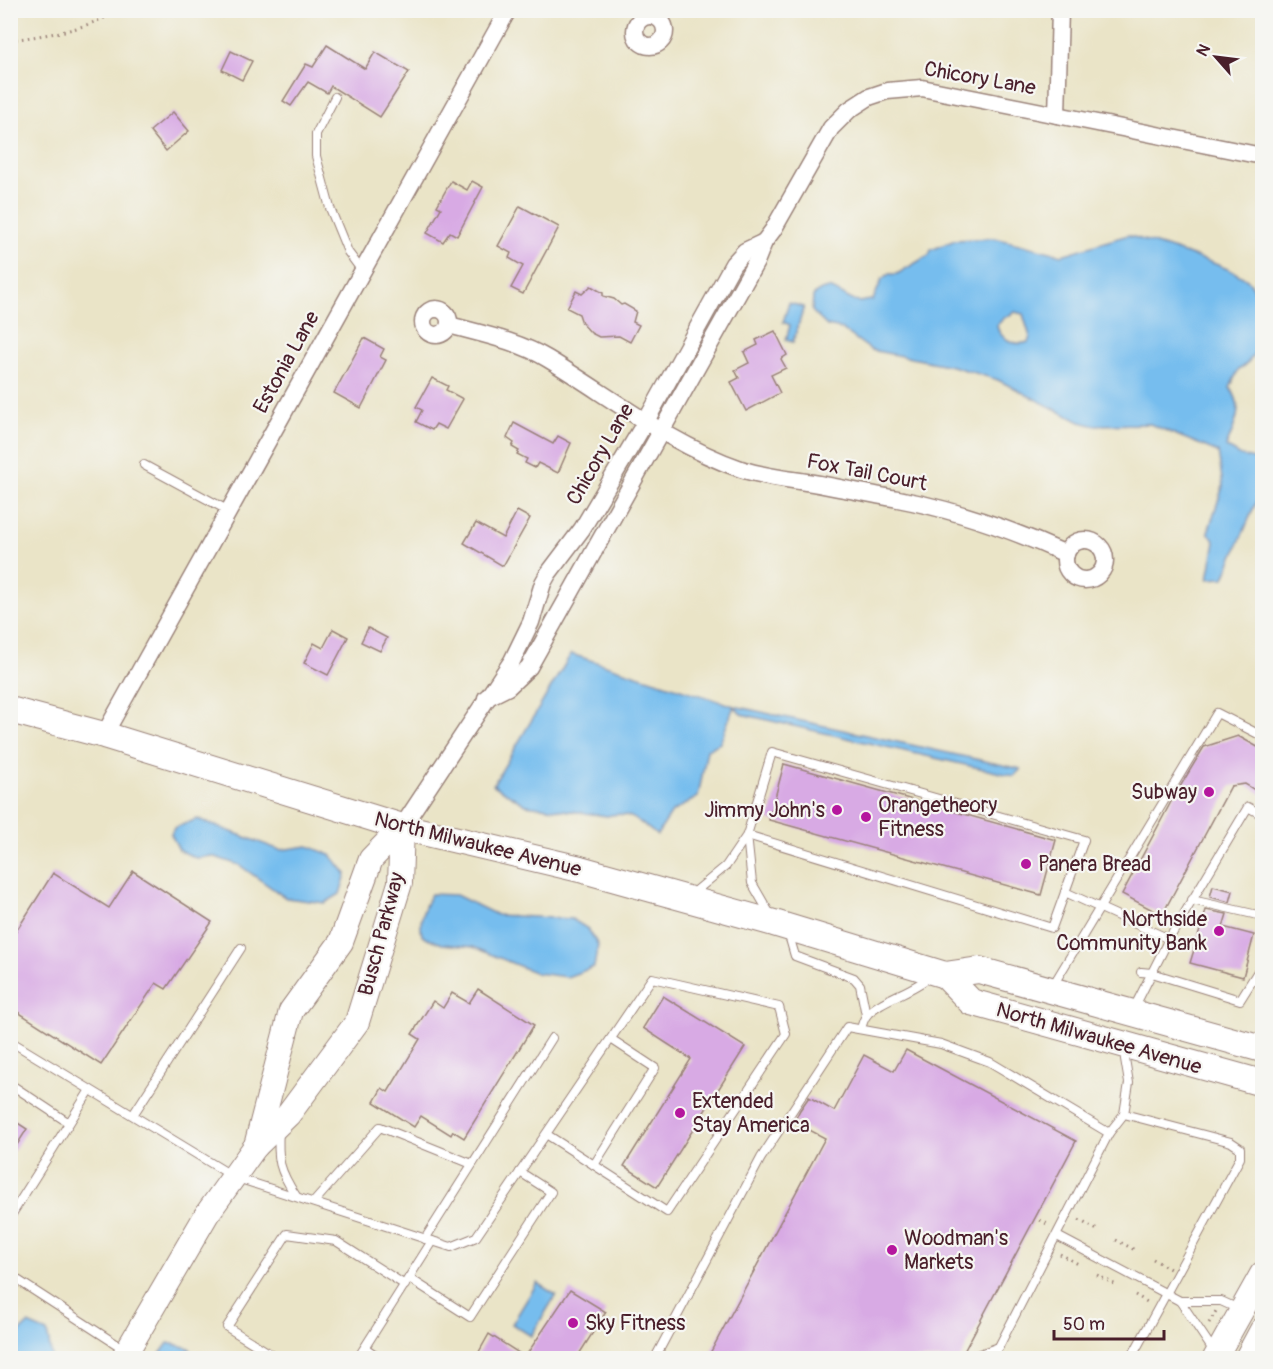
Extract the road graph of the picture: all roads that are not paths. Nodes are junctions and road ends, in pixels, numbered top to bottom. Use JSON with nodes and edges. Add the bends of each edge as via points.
{"nodes":[{"id":1,"x":508,"y":10,"type":"edge"},
{"id":2,"x":1060,"y":10,"type":"edge"},
{"id":3,"x":335,"y":98,"type":"dead end"},
{"id":4,"x":1057,"y":115,"type":"junction"},
{"id":5,"x":1263,"y":156,"type":"edge"},
{"id":6,"x":764,"y":242,"type":"junction"},
{"id":7,"x":362,"y":271,"type":"junction"},
{"id":8,"x":449,"y":325,"type":"dead end"},
{"id":9,"x":646,"y":421,"type":"junction"},
{"id":10,"x":661,"y":430,"type":"junction"},
{"id":11,"x":144,"y":465,"type":"dead end"},
{"id":12,"x":229,"y":511,"type":"junction"},
{"id":13,"x":1066,"y":555,"type":"dead end"},
{"id":14,"x":539,"y":597,"type":"junction"},
{"id":15,"x":562,"y":610,"type":"junction"},
{"id":16,"x":486,"y":698,"type":"junction"},
{"id":17,"x":10,"y":710,"type":"edge"},
{"id":18,"x":104,"y":735,"type":"junction"},
{"id":19,"x":1263,"y":736,"type":"edge"},
{"id":20,"x":1263,"y":815,"type":"edge"},
{"id":21,"x":402,"y":827,"type":"junction"},
{"id":22,"x":747,"y":835,"type":"junction"},
{"id":23,"x":1065,"y":892,"type":"junction"},
{"id":24,"x":687,"y":898,"type":"junction"},
{"id":25,"x":1192,"y":900,"type":"junction"},
{"id":26,"x":1100,"y":907,"type":"junction"},
{"id":27,"x":1263,"y":916,"type":"edge"},
{"id":28,"x":780,"y":925,"type":"junction"},
{"id":29,"x":1169,"y":939,"type":"junction"},
{"id":30,"x":241,"y":948,"type":"dead end"},
{"id":31,"x":1263,"y":965,"type":"edge"},
{"id":32,"x":1141,"y":972,"type":"dead end"},
{"id":33,"x":940,"y":973,"type":"junction"},
{"id":34,"x":1152,"y":973,"type":"junction"},
{"id":35,"x":1050,"y":990,"type":"junction"},
{"id":36,"x":1131,"y":1013,"type":"junction"},
{"id":37,"x":866,"y":1015,"type":"junction"},
{"id":38,"x":861,"y":1029,"type":"junction"},
{"id":39,"x":552,"y":1038,"type":"dead end"},
{"id":40,"x":610,"y":1039,"type":"junction"},
{"id":41,"x":10,"y":1041,"type":"edge"},
{"id":42,"x":1122,"y":1044,"type":"junction"},
{"id":43,"x":1263,"y":1049,"type":"edge"},
{"id":44,"x":1263,"y":1083,"type":"edge"},
{"id":45,"x":10,"y":1084,"type":"edge"},
{"id":46,"x":90,"y":1090,"type":"junction"},
{"id":47,"x":1124,"y":1114,"type":"junction"},
{"id":48,"x":133,"y":1115,"type":"junction"},
{"id":49,"x":69,"y":1123,"type":"junction"},
{"id":50,"x":280,"y":1123,"type":"junction"},
{"id":51,"x":1109,"y":1133,"type":"junction"},
{"id":52,"x":546,"y":1134,"type":"junction"},
{"id":53,"x":255,"y":1147,"type":"junction"},
{"id":54,"x":472,"y":1164,"type":"junction"},
{"id":55,"x":594,"y":1165,"type":"junction"},
{"id":56,"x":520,"y":1172,"type":"junction"},
{"id":57,"x":234,"y":1177,"type":"junction"},
{"id":58,"x":296,"y":1196,"type":"junction"},
{"id":59,"x":314,"y":1202,"type":"junction"},
{"id":60,"x":11,"y":1217,"type":"edge"},
{"id":61,"x":1056,"y":1232,"type":"junction"},
{"id":62,"x":429,"y":1240,"type":"junction"},
{"id":63,"x":1263,"y":1274,"type":"edge"},
{"id":64,"x":10,"y":1275,"type":"edge"},
{"id":65,"x":407,"y":1282,"type":"junction"},
{"id":66,"x":1166,"y":1294,"type":"junction"},
{"id":67,"x":1180,"y":1301,"type":"junction"},
{"id":68,"x":1242,"y":1310,"type":"junction"},
{"id":69,"x":1263,"y":1330,"type":"edge"},
{"id":70,"x":999,"y":1347,"type":"junction"},
{"id":71,"x":365,"y":1348,"type":"junction"},
{"id":72,"x":125,"y":1355,"type":"edge"},
{"id":73,"x":1216,"y":1357,"type":"edge"},
{"id":74,"x":277,"y":1359,"type":"edge"},
{"id":75,"x":358,"y":1359,"type":"edge"},
{"id":76,"x":380,"y":1359,"type":"edge"},
{"id":77,"x":655,"y":1359,"type":"edge"},
{"id":78,"x":969,"y":1359,"type":"edge"},
{"id":79,"x":993,"y":1359,"type":"edge"},
{"id":80,"x":1131,"y":1359,"type":"edge"},
{"id":81,"x":1247,"y":1359,"type":"edge"}],
"edges":[{"from":1,"to":7,"type":"street","name":"Estonia Lane"},
{"from":2,"to":4,"type":"street"},
{"from":3,"to":7,"type":"lane","via":[[315,134],[316,156],[330,208],[348,252]]},
{"from":4,"to":5,"type":"street","name":"Chicory Lane"},
{"from":4,"to":6,"type":"street","name":"Chicory Lane","via":[[922,88],[869,97],[831,128]]},
{"from":6,"to":9,"type":"street","name":"Chicory Lane","via":[[745,251],[733,264]]},
{"from":6,"to":10,"type":"street","name":"Chicory Lane"},
{"from":7,"to":12,"type":"street","name":"Estonia Lane"},
{"from":8,"to":9,"type":"street","name":"Fox Tail Court","via":[[522,345]]},
{"from":9,"to":10,"type":"street","name":"Fox Tail Court"},
{"from":9,"to":14,"type":"street","name":"Chicory Lane","via":[[582,529],[548,574]]},
{"from":10,"to":13,"type":"street","name":"Fox Tail Court","via":[[714,459],[742,469],[901,500],[1022,534]]},
{"from":10,"to":15,"type":"street","name":"Chicory Lane"},
{"from":11,"to":12,"type":"lane"},
{"from":12,"to":18,"type":"street","name":"Estonia Lane"},
{"from":14,"to":15,"type":"street"},
{"from":14,"to":16,"type":"street","name":"Chicory Lane","via":[[512,661]]},
{"from":15,"to":16,"type":"street","name":"Chicory Lane","via":[[525,672],[508,687]]},
{"from":16,"to":21,"type":"street","name":"Chicory Lane"},
{"from":17,"to":18,"type":"main road","name":"North Milwaukee Avenue"},
{"from":18,"to":21,"type":"main road","name":"North Milwaukee Avenue"},
{"from":19,"to":26,"type":"lane","via":[[1217,713]]},
{"from":20,"to":25,"type":"lane","via":[[1248,807]]},
{"from":21,"to":24,"type":"main road","name":"North Milwaukee Avenue"},
{"from":21,"to":50,"type":"street","name":"Busch Parkway","via":[[400,883],[357,1022]]},
{"from":21,"to":53,"type":"street","name":"Busch Parkway","via":[[371,859],[341,942],[291,1011]]},
{"from":22,"to":23,"type":"lane","via":[[1052,928]]},
{"from":22,"to":23,"type":"lane","via":[[772,752],[1084,840]]},
{"from":22,"to":24,"type":"lane","via":[[726,866]]},
{"from":22,"to":28,"type":"lane","via":[[752,883]]},
{"from":23,"to":26,"type":"lane"},
{"from":24,"to":28,"type":"main road","name":"North Milwaukee Avenue"},
{"from":25,"to":27,"type":"lane"},
{"from":25,"to":29,"type":"lane"},
{"from":26,"to":29,"type":"lane"},
{"from":26,"to":35,"type":"lane"},
{"from":28,"to":33,"type":"main road","name":"North Milwaukee Avenue"},
{"from":28,"to":37,"type":"lane","via":[[795,956],[854,978],[860,985]]},
{"from":29,"to":34,"type":"lane"},
{"from":30,"to":48,"type":"lane"},
{"from":31,"to":34,"type":"lane","via":[[1240,1000]]},
{"from":32,"to":34,"type":"lane"},
{"from":33,"to":35,"type":"main road","name":"North Milwaukee Avenue","via":[[979,970]]},
{"from":33,"to":37,"type":"lane"},
{"from":33,"to":42,"type":"main road","name":"North Milwaukee Avenue","via":[[971,1002]]},
{"from":34,"to":36,"type":"lane"},
{"from":35,"to":36,"type":"main road","name":"North Milwaukee Avenue"},
{"from":36,"to":43,"type":"main road","name":"North Milwaukee Avenue"},
{"from":37,"to":38,"type":"lane"},
{"from":38,"to":51,"type":"lane","via":[[941,1044],[990,1062]]},
{"from":38,"to":77,"type":"lane","via":[[847,1027],[761,1158]]},
{"from":39,"to":54,"type":"lane"},
{"from":40,"to":52,"type":"lane"},
{"from":40,"to":55,"type":"lane","via":[[655,1068]]},
{"from":40,"to":55,"type":"lane","via":[[652,978],[779,1007],[786,1034],[667,1212]]},
{"from":41,"to":46,"type":"lane"},
{"from":42,"to":44,"type":"main road","name":"North Milwaukee Avenue"},
{"from":42,"to":47,"type":"lane","via":[[1129,1083]]},
{"from":45,"to":49,"type":"lane"},
{"from":46,"to":48,"type":"lane"},
{"from":46,"to":49,"type":"lane"},
{"from":47,"to":51,"type":"lane"},
{"from":47,"to":66,"type":"lane","via":[[1231,1142],[1240,1148],[1240,1158]]},
{"from":48,"to":57,"type":"lane"},
{"from":49,"to":60,"type":"lane"},
{"from":50,"to":53,"type":"street","name":"Busch Parkway"},
{"from":50,"to":58,"type":"lane","via":[[278,1155],[284,1178]]},
{"from":51,"to":61,"type":"lane"},
{"from":52,"to":55,"type":"lane"},
{"from":52,"to":56,"type":"lane"},
{"from":53,"to":57,"type":"street","name":"Busch Parkway"},
{"from":54,"to":59,"type":"lane","via":[[380,1127]]},
{"from":54,"to":62,"type":"lane"},
{"from":56,"to":62,"type":"lane","via":[[476,1238],[451,1248]]},
{"from":56,"to":65,"type":"lane","via":[[551,1192],[470,1317]]},
{"from":57,"to":58,"type":"lane"},
{"from":57,"to":72,"type":"street","name":"Busch Parkway","via":[[207,1214]]},
{"from":58,"to":59,"type":"lane"},
{"from":59,"to":62,"type":"lane"},
{"from":61,"to":66,"type":"lane"},
{"from":61,"to":70,"type":"lane"},
{"from":62,"to":65,"type":"lane"},
{"from":63,"to":68,"type":"street"},
{"from":64,"to":72,"type":"lane"},
{"from":65,"to":71,"type":"lane"},
{"from":65,"to":74,"type":"lane","via":[[336,1241],[287,1234],[227,1327]]},
{"from":66,"to":67,"type":"lane"},
{"from":66,"to":80,"type":"lane"},
{"from":67,"to":68,"type":"lane","via":[[1221,1301]]},
{"from":67,"to":73,"type":"lane"},
{"from":68,"to":73,"type":"street"},
{"from":69,"to":81,"type":"street"},
{"from":70,"to":78,"type":"lane"},
{"from":70,"to":79,"type":"lane"},
{"from":71,"to":75,"type":"lane"},
{"from":71,"to":76,"type":"lane"}]}
